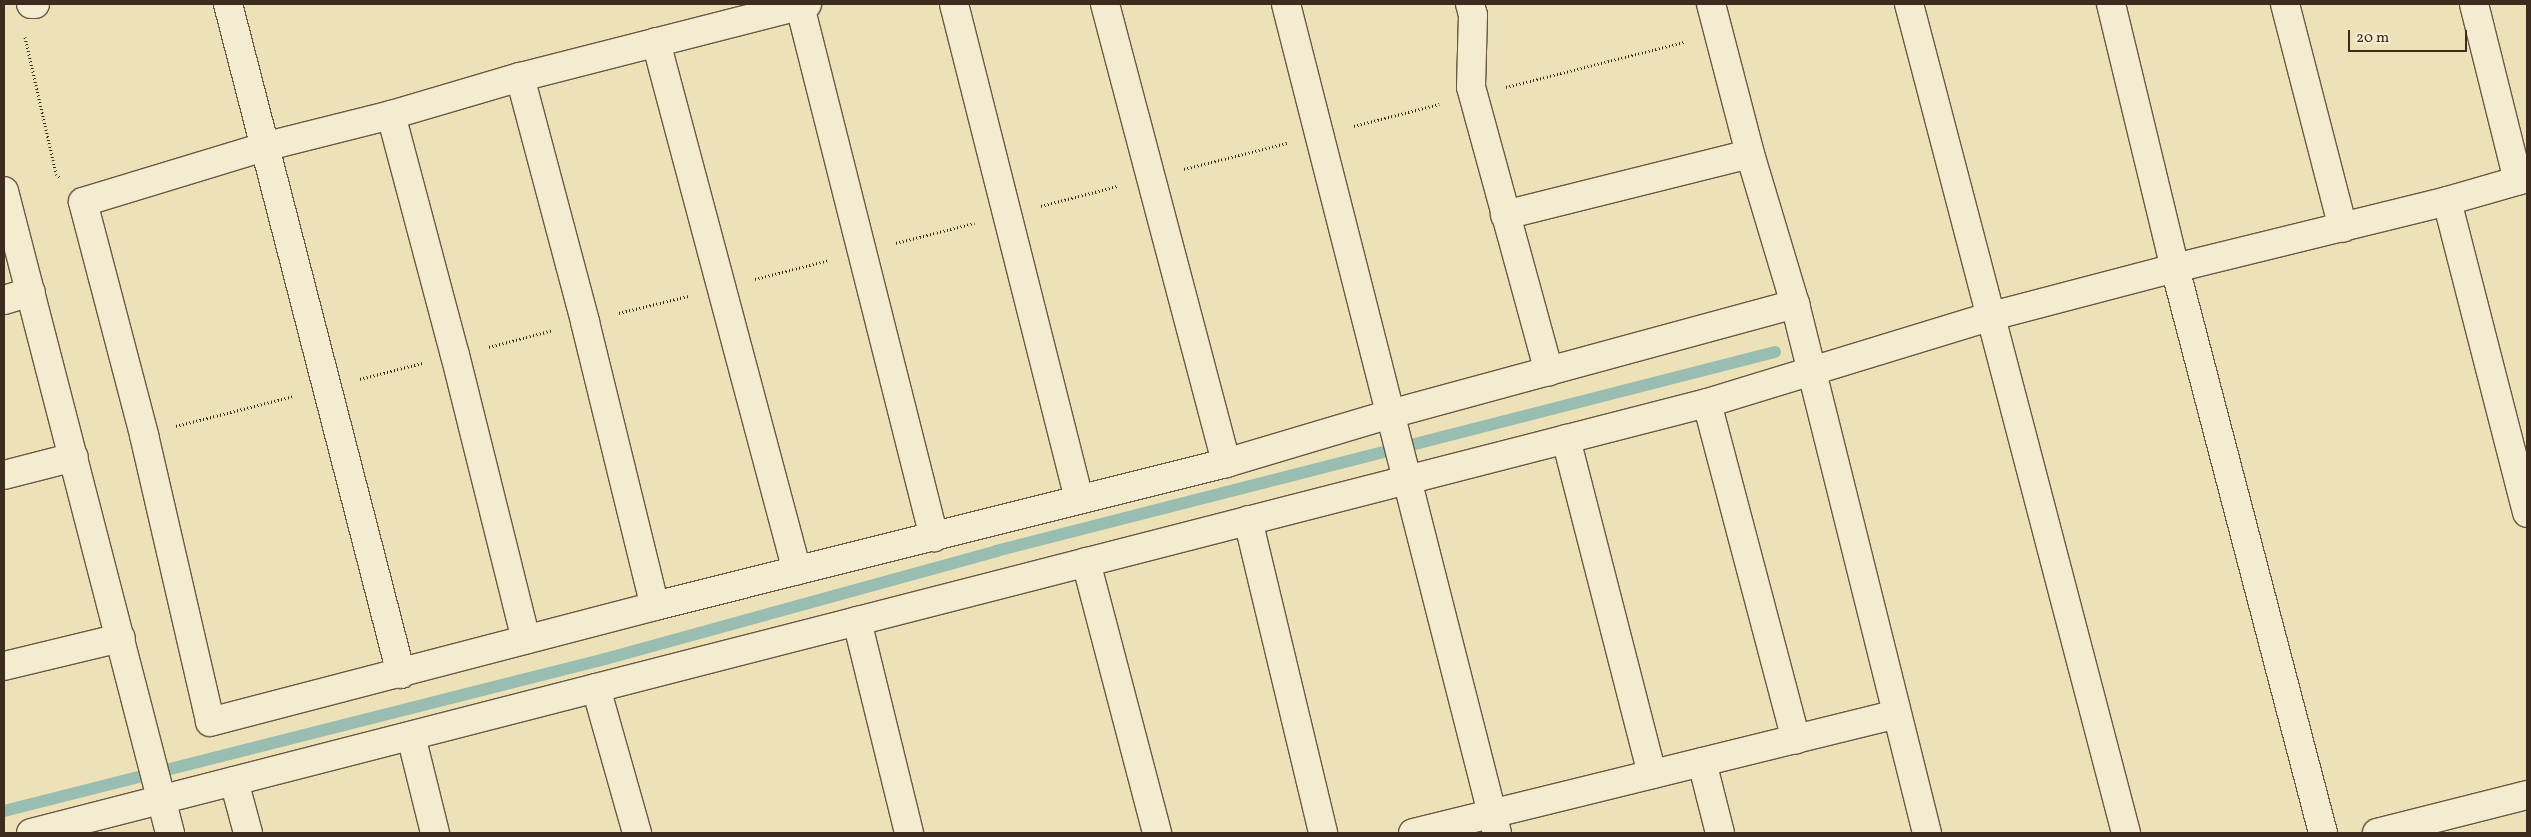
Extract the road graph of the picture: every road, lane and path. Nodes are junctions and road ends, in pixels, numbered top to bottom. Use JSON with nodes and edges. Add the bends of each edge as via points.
{"nodes":[{"id":1,"x":33,"y":4,"type":"edge"},
{"id":2,"x":228,"y":4,"type":"edge"},
{"id":3,"x":954,"y":4,"type":"edge"},
{"id":4,"x":1105,"y":4,"type":"edge"},
{"id":5,"x":1286,"y":4,"type":"edge"},
{"id":6,"x":1470,"y":4,"type":"edge"},
{"id":7,"x":1711,"y":4,"type":"edge"},
{"id":8,"x":1909,"y":4,"type":"edge"},
{"id":9,"x":2111,"y":4,"type":"edge"},
{"id":10,"x":2285,"y":4,"type":"edge"},
{"id":11,"x":2474,"y":4,"type":"edge"},
{"id":12,"x":804,"y":5,"type":"edge"},
{"id":13,"x":1718,"y":33,"type":"junction"},
{"id":14,"x":656,"y":42,"type":"junction"},
{"id":15,"x":520,"y":77,"type":"junction"},
{"id":16,"x":1473,"y":96,"type":"junction"},
{"id":17,"x":391,"y":115,"type":"junction"},
{"id":18,"x":1319,"y":135,"type":"junction"},
{"id":19,"x":264,"y":147,"type":"junction"},
{"id":20,"x":1750,"y":154,"type":"junction"},
{"id":21,"x":1151,"y":178,"type":"junction"},
{"id":22,"x":2523,"y":179,"type":"edge"},
{"id":23,"x":4,"y":191,"type":"edge"},
{"id":24,"x":2447,"y":201,"type":"junction"},
{"id":25,"x":82,"y":202,"type":"junction"},
{"id":26,"x":1007,"y":214,"type":"junction"},
{"id":27,"x":1505,"y":215,"type":"junction"},
{"id":28,"x":2343,"y":228,"type":"junction"},
{"id":29,"x":862,"y":251,"type":"junction"},
{"id":30,"x":2175,"y":268,"type":"junction"},
{"id":31,"x":722,"y":287,"type":"junction"},
{"id":32,"x":31,"y":292,"type":"junction"},
{"id":33,"x":4,"y":300,"type":"edge"},
{"id":34,"x":1795,"y":304,"type":"junction"},
{"id":35,"x":1992,"y":316,"type":"junction"},
{"id":36,"x":585,"y":322,"type":"junction"},
{"id":37,"x":455,"y":355,"type":"junction"},
{"id":38,"x":1812,"y":371,"type":"junction"},
{"id":39,"x":1549,"y":372,"type":"junction"},
{"id":40,"x":326,"y":388,"type":"junction"},
{"id":41,"x":1707,"y":403,"type":"junction"},
{"id":42,"x":1390,"y":414,"type":"junction"},
{"id":43,"x":144,"y":435,"type":"junction"},
{"id":44,"x":1566,"y":439,"type":"junction"},
{"id":45,"x":74,"y":457,"type":"junction"},
{"id":46,"x":1226,"y":463,"type":"junction"},
{"id":47,"x":4,"y":475,"type":"edge"},
{"id":48,"x":1407,"y":480,"type":"junction"},
{"id":49,"x":1080,"y":499,"type":"junction"},
{"id":50,"x":2527,"y":513,"type":"edge"},
{"id":51,"x":1248,"y":520,"type":"junction"},
{"id":52,"x":934,"y":537,"type":"junction"},
{"id":53,"x":1086,"y":562,"type":"junction"},
{"id":54,"x":796,"y":572,"type":"junction"},
{"id":55,"x":655,"y":606,"type":"junction"},
{"id":56,"x":857,"y":621,"type":"junction"},
{"id":57,"x":120,"y":638,"type":"junction"},
{"id":58,"x":526,"y":639,"type":"junction"},
{"id":59,"x":4,"y":666,"type":"edge"},
{"id":60,"x":401,"y":674,"type":"junction"},
{"id":61,"x":596,"y":688,"type":"junction"},
{"id":62,"x":1896,"y":714,"type":"junction"},
{"id":63,"x":411,"y":736,"type":"junction"},
{"id":64,"x":1796,"y":739,"type":"junction"},
{"id":65,"x":1702,"y":762,"type":"junction"},
{"id":66,"x":1652,"y":774,"type":"junction"},
{"id":67,"x":234,"y":781,"type":"junction"},
{"id":68,"x":2527,"y":795,"type":"edge"},
{"id":69,"x":162,"y":800,"type":"junction"},
{"id":70,"x":1494,"y":823,"type":"edge"},
{"id":71,"x":31,"y":833,"type":"edge"},
{"id":72,"x":170,"y":833,"type":"edge"},
{"id":73,"x":248,"y":833,"type":"edge"},
{"id":74,"x":435,"y":833,"type":"edge"},
{"id":75,"x":637,"y":833,"type":"edge"},
{"id":76,"x":909,"y":833,"type":"edge"},
{"id":77,"x":1157,"y":833,"type":"edge"},
{"id":78,"x":1323,"y":833,"type":"edge"},
{"id":79,"x":1413,"y":833,"type":"edge"},
{"id":80,"x":1720,"y":833,"type":"edge"},
{"id":81,"x":1927,"y":833,"type":"edge"},
{"id":82,"x":2126,"y":833,"type":"edge"},
{"id":83,"x":2322,"y":833,"type":"edge"},
{"id":84,"x":2378,"y":833,"type":"edge"}],
"edges":[{"from":1,"to":25,"type":"path","via":[[24,39],[56,174]]},
{"from":2,"to":19,"type":"street"},
{"from":3,"to":26,"type":"street"},
{"from":4,"to":21,"type":"street"},
{"from":5,"to":18,"type":"street"},
{"from":6,"to":16,"type":"street","via":[[1473,15]]},
{"from":7,"to":13,"type":"street"},
{"from":8,"to":35,"type":"street"},
{"from":9,"to":30,"type":"street"},
{"from":10,"to":28,"type":"street"},
{"from":11,"to":22,"type":"street"},
{"from":12,"to":14,"type":"street"},
{"from":12,"to":29,"type":"street"},
{"from":13,"to":16,"type":"path"},
{"from":13,"to":20,"type":"street"},
{"from":14,"to":15,"type":"street"},
{"from":14,"to":31,"type":"street"},
{"from":15,"to":17,"type":"street"},
{"from":15,"to":36,"type":"street"},
{"from":16,"to":18,"type":"path"},
{"from":16,"to":27,"type":"street"},
{"from":17,"to":19,"type":"street"},
{"from":17,"to":37,"type":"street"},
{"from":18,"to":21,"type":"path"},
{"from":18,"to":42,"type":"street"},
{"from":19,"to":25,"type":"street"},
{"from":19,"to":40,"type":"street"},
{"from":20,"to":27,"type":"street"},
{"from":20,"to":34,"type":"street"},
{"from":21,"to":26,"type":"path"},
{"from":21,"to":46,"type":"street"},
{"from":22,"to":24,"type":"street"},
{"from":23,"to":32,"type":"street"},
{"from":24,"to":28,"type":"street"},
{"from":24,"to":50,"type":"street"},
{"from":25,"to":43,"type":"street"},
{"from":26,"to":29,"type":"path"},
{"from":26,"to":49,"type":"street"},
{"from":27,"to":39,"type":"street"},
{"from":28,"to":30,"type":"street"},
{"from":29,"to":31,"type":"path"},
{"from":29,"to":52,"type":"street"},
{"from":30,"to":35,"type":"street"},
{"from":30,"to":83,"type":"street"},
{"from":31,"to":36,"type":"path"},
{"from":31,"to":54,"type":"street"},
{"from":32,"to":33,"type":"street"},
{"from":32,"to":45,"type":"street"},
{"from":34,"to":38,"type":"street"},
{"from":34,"to":39,"type":"street"},
{"from":35,"to":38,"type":"street"},
{"from":35,"to":82,"type":"street"},
{"from":36,"to":37,"type":"path"},
{"from":36,"to":55,"type":"street"},
{"from":37,"to":40,"type":"path"},
{"from":37,"to":58,"type":"street"},
{"from":38,"to":41,"type":"street"},
{"from":38,"to":62,"type":"street"},
{"from":39,"to":42,"type":"street"},
{"from":40,"to":43,"type":"path"},
{"from":40,"to":60,"type":"street"},
{"from":41,"to":44,"type":"street"},
{"from":41,"to":64,"type":"street"},
{"from":42,"to":46,"type":"street"},
{"from":42,"to":48,"type":"street"},
{"from":43,"to":60,"type":"street","via":[[210,722]]},
{"from":44,"to":48,"type":"street"},
{"from":44,"to":66,"type":"street"},
{"from":45,"to":47,"type":"street"},
{"from":45,"to":57,"type":"street"},
{"from":46,"to":49,"type":"street"},
{"from":48,"to":51,"type":"street"},
{"from":48,"to":70,"type":"street"},
{"from":49,"to":52,"type":"street"},
{"from":51,"to":53,"type":"street"},
{"from":51,"to":78,"type":"street"},
{"from":52,"to":54,"type":"street"},
{"from":53,"to":56,"type":"street"},
{"from":53,"to":77,"type":"street"},
{"from":54,"to":55,"type":"street"},
{"from":55,"to":58,"type":"street"},
{"from":56,"to":61,"type":"street"},
{"from":56,"to":76,"type":"street"},
{"from":57,"to":59,"type":"street"},
{"from":57,"to":69,"type":"street"},
{"from":58,"to":60,"type":"street"},
{"from":61,"to":63,"type":"street"},
{"from":61,"to":75,"type":"street"},
{"from":62,"to":64,"type":"street"},
{"from":62,"to":81,"type":"street"},
{"from":63,"to":67,"type":"street"},
{"from":63,"to":74,"type":"street"},
{"from":64,"to":65,"type":"street"},
{"from":65,"to":66,"type":"street"},
{"from":65,"to":80,"type":"street"},
{"from":66,"to":70,"type":"street"},
{"from":67,"to":69,"type":"street"},
{"from":67,"to":73,"type":"street"},
{"from":68,"to":84,"type":"street"},
{"from":69,"to":71,"type":"street"},
{"from":69,"to":72,"type":"street"},
{"from":70,"to":79,"type":"street"}]}
